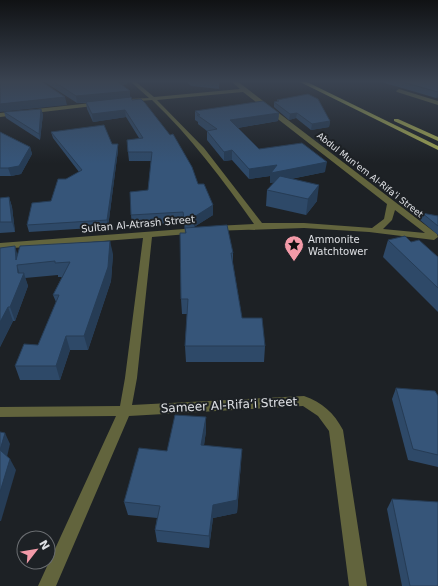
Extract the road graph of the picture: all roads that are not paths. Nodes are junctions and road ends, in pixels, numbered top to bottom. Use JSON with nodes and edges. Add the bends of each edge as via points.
{"nodes":[{"id":1,"x":63,"y":108,"type":"edge"},
{"id":2,"x":165,"y":108,"type":"edge"},
{"id":3,"x":267,"y":108,"type":"edge"},
{"id":4,"x":355,"y":108,"type":"edge"},
{"id":5,"x":369,"y":108,"type":"edge"},
{"id":6,"x":0,"y":115,"type":"edge"},
{"id":7,"x":438,"y":139,"type":"edge"},
{"id":8,"x":438,"y":148,"type":"edge"},
{"id":9,"x":391,"y":203,"type":"junction"},
{"id":10,"x":260,"y":226,"type":"junction"},
{"id":11,"x":374,"y":230,"type":"junction"},
{"id":12,"x":148,"y":234,"type":"junction"},
{"id":13,"x":436,"y":238,"type":"edge"},
{"id":14,"x":0,"y":246,"type":"edge"},
{"id":15,"x":125,"y":411,"type":"junction"},
{"id":16,"x":0,"y":412,"type":"edge"},
{"id":17,"x":47,"y":586,"type":"edge"},
{"id":18,"x":358,"y":586,"type":"edge"}],
"edges":[{"from":1,"to":6,"type":"street"},
{"from":2,"to":10,"type":"street","via":[[215,164]]},
{"from":3,"to":9,"type":"street","name":"Abdul Mun'em Al-Rifa'i Street"},
{"from":4,"to":8,"type":"main road"},
{"from":5,"to":7,"type":"main road"},
{"from":9,"to":11,"type":"street","via":[[388,222]]},
{"from":9,"to":13,"type":"street","name":"Abdul Mun'em Al-Rifa'i Street"},
{"from":10,"to":11,"type":"street","name":"Sultan Al-Atrash Street"},
{"from":10,"to":12,"type":"street","name":"Sultan Al-Atrash Street"},
{"from":11,"to":13,"type":"street","name":"Sultan Al-Atrash Street"},
{"from":12,"to":14,"type":"street","name":"Sultan Al-Atrash Street"},
{"from":12,"to":15,"type":"street"},
{"from":15,"to":16,"type":"street","name":"Sameer Al-Rifa’i Street"},
{"from":15,"to":17,"type":"street"},
{"from":15,"to":18,"type":"street","name":"Sameer Al-Rifa’i Street","via":[[304,401],[317,406],[336,430]]}]}
